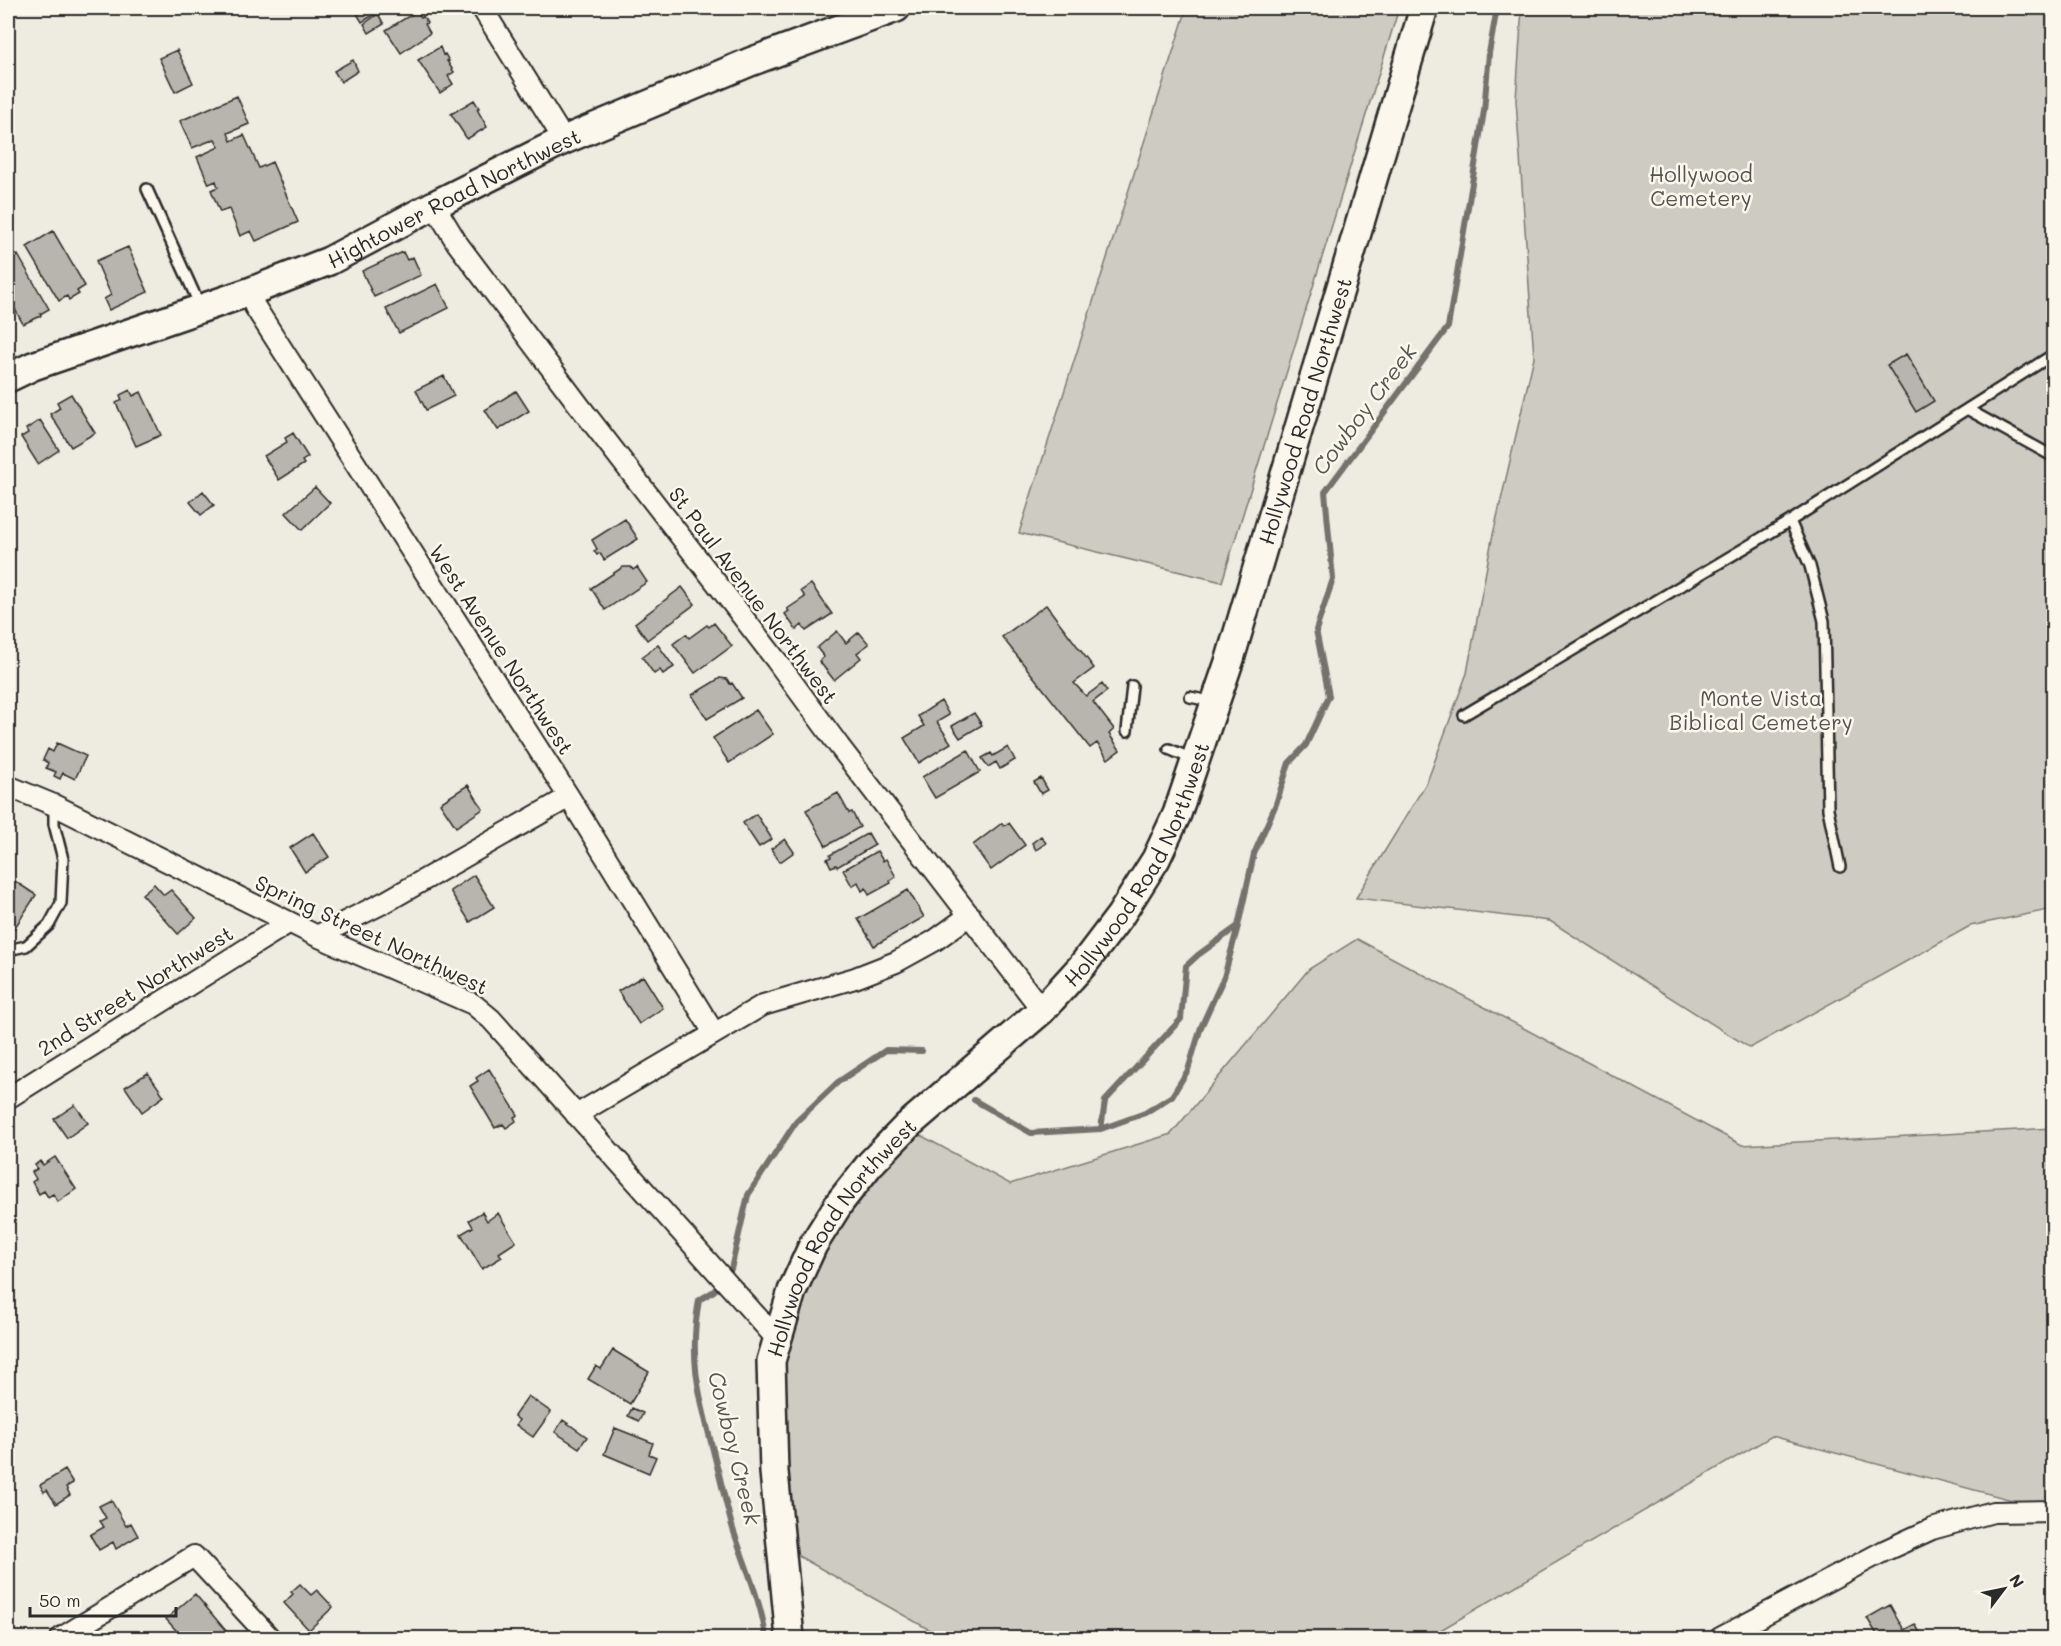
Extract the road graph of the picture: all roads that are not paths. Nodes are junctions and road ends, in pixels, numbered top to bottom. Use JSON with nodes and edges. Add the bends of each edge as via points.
{"nodes":[{"id":1,"x":482,"y":8,"type":"edge"},
{"id":2,"x":896,"y":8,"type":"edge"},
{"id":3,"x":1424,"y":8,"type":"edge"},
{"id":4,"x":564,"y":140,"type":"junction"},
{"id":5,"x":147,"y":189,"type":"dead end"},
{"id":6,"x":434,"y":205,"type":"junction"},
{"id":7,"x":249,"y":292,"type":"junction"},
{"id":8,"x":201,"y":309,"type":"junction"},
{"id":9,"x":2054,"y":354,"type":"edge"},
{"id":10,"x":8,"y":378,"type":"edge"},
{"id":11,"x":1967,"y":409,"type":"junction"},
{"id":12,"x":2054,"y":457,"type":"edge"},
{"id":13,"x":1790,"y":521,"type":"junction"},
{"id":14,"x":1132,"y":686,"type":"dead end"},
{"id":15,"x":1464,"y":715,"type":"dead end"},
{"id":16,"x":1127,"y":731,"type":"dead end"},
{"id":17,"x":1169,"y":749,"type":"dead end"},
{"id":18,"x":1196,"y":761,"type":"junction"},
{"id":19,"x":8,"y":786,"type":"edge"},
{"id":20,"x":569,"y":797,"type":"junction"},
{"id":21,"x":54,"y":805,"type":"junction"},
{"id":22,"x":1840,"y":867,"type":"dead end"},
{"id":23,"x":970,"y":915,"type":"junction"},
{"id":24,"x":288,"y":922,"type":"junction"},
{"id":25,"x":317,"y":936,"type":"junction"},
{"id":26,"x":8,"y":950,"type":"edge"},
{"id":27,"x":1042,"y":1010,"type":"junction"},
{"id":28,"x":714,"y":1033,"type":"junction"},
{"id":29,"x":8,"y":1098,"type":"edge"},
{"id":30,"x":576,"y":1114,"type":"junction"},
{"id":31,"x":776,"y":1338,"type":"junction"},
{"id":32,"x":2054,"y":1511,"type":"edge"},
{"id":33,"x":62,"y":1638,"type":"edge"},
{"id":34,"x":270,"y":1638,"type":"edge"},
{"id":35,"x":790,"y":1638,"type":"edge"},
{"id":36,"x":1720,"y":1638,"type":"edge"}],
"edges":[{"from":1,"to":4,"type":"street"},
{"from":2,"to":4,"type":"street","name":"Hightower Road Northwest","via":[[750,62]]},
{"from":3,"to":18,"type":"street","name":"Hollywood Road Northwest","via":[[1230,659],[1203,700]]},
{"from":4,"to":6,"type":"street","name":"Hightower Road Northwest"},
{"from":5,"to":8,"type":"lane"},
{"from":6,"to":7,"type":"street","name":"Hightower Road Northwest","via":[[329,261]]},
{"from":6,"to":23,"type":"street","name":"St Paul Avenue Northwest","via":[[457,243],[567,390]]},
{"from":7,"to":8,"type":"street","name":"Hightower Road Northwest"},
{"from":7,"to":20,"type":"street","name":"West Avenue Northwest","via":[[267,327]]},
{"from":8,"to":10,"type":"street","name":"Hightower Road Northwest"},
{"from":9,"to":11,"type":"lane"},
{"from":11,"to":12,"type":"lane"},
{"from":11,"to":13,"type":"lane"},
{"from":13,"to":15,"type":"lane"},
{"from":13,"to":22,"type":"lane","via":[[1810,566],[1824,621],[1828,809]]},
{"from":14,"to":16,"type":"lane"},
{"from":17,"to":18,"type":"lane"},
{"from":18,"to":27,"type":"street","name":"Hollywood Road Northwest","via":[[1156,859],[1120,916]]},
{"from":19,"to":21,"type":"street","name":"Spring Street Northwest"},
{"from":20,"to":25,"type":"street","via":[[387,901]]},
{"from":20,"to":28,"type":"street","name":"West Avenue Northwest"},
{"from":21,"to":24,"type":"street","name":"Spring Street Northwest"},
{"from":21,"to":26,"type":"lane","via":[[54,824],[63,859],[62,903],[50,925],[26,946]]},
{"from":23,"to":27,"type":"street","name":"St Paul Avenue Northwest"},
{"from":23,"to":28,"type":"street","via":[[896,962],[763,1005]]},
{"from":24,"to":25,"type":"street","name":"Spring Street Northwest"},
{"from":24,"to":29,"type":"street","name":"2nd Street Northwest"},
{"from":25,"to":30,"type":"street","name":"Spring Street Northwest","via":[[473,1004]]},
{"from":27,"to":31,"type":"street","name":"Hollywood Road Northwest","via":[[907,1126],[870,1164],[813,1245]]},
{"from":28,"to":30,"type":"street"},
{"from":30,"to":31,"type":"street","name":"Spring Street Northwest"},
{"from":31,"to":35,"type":"street","name":"Hollywood Road Northwest","via":[[771,1360],[774,1472]]},
{"from":32,"to":36,"type":"street","via":[[1993,1512],[1932,1529]]},
{"from":33,"to":34,"type":"street","via":[[194,1556]]}]}
